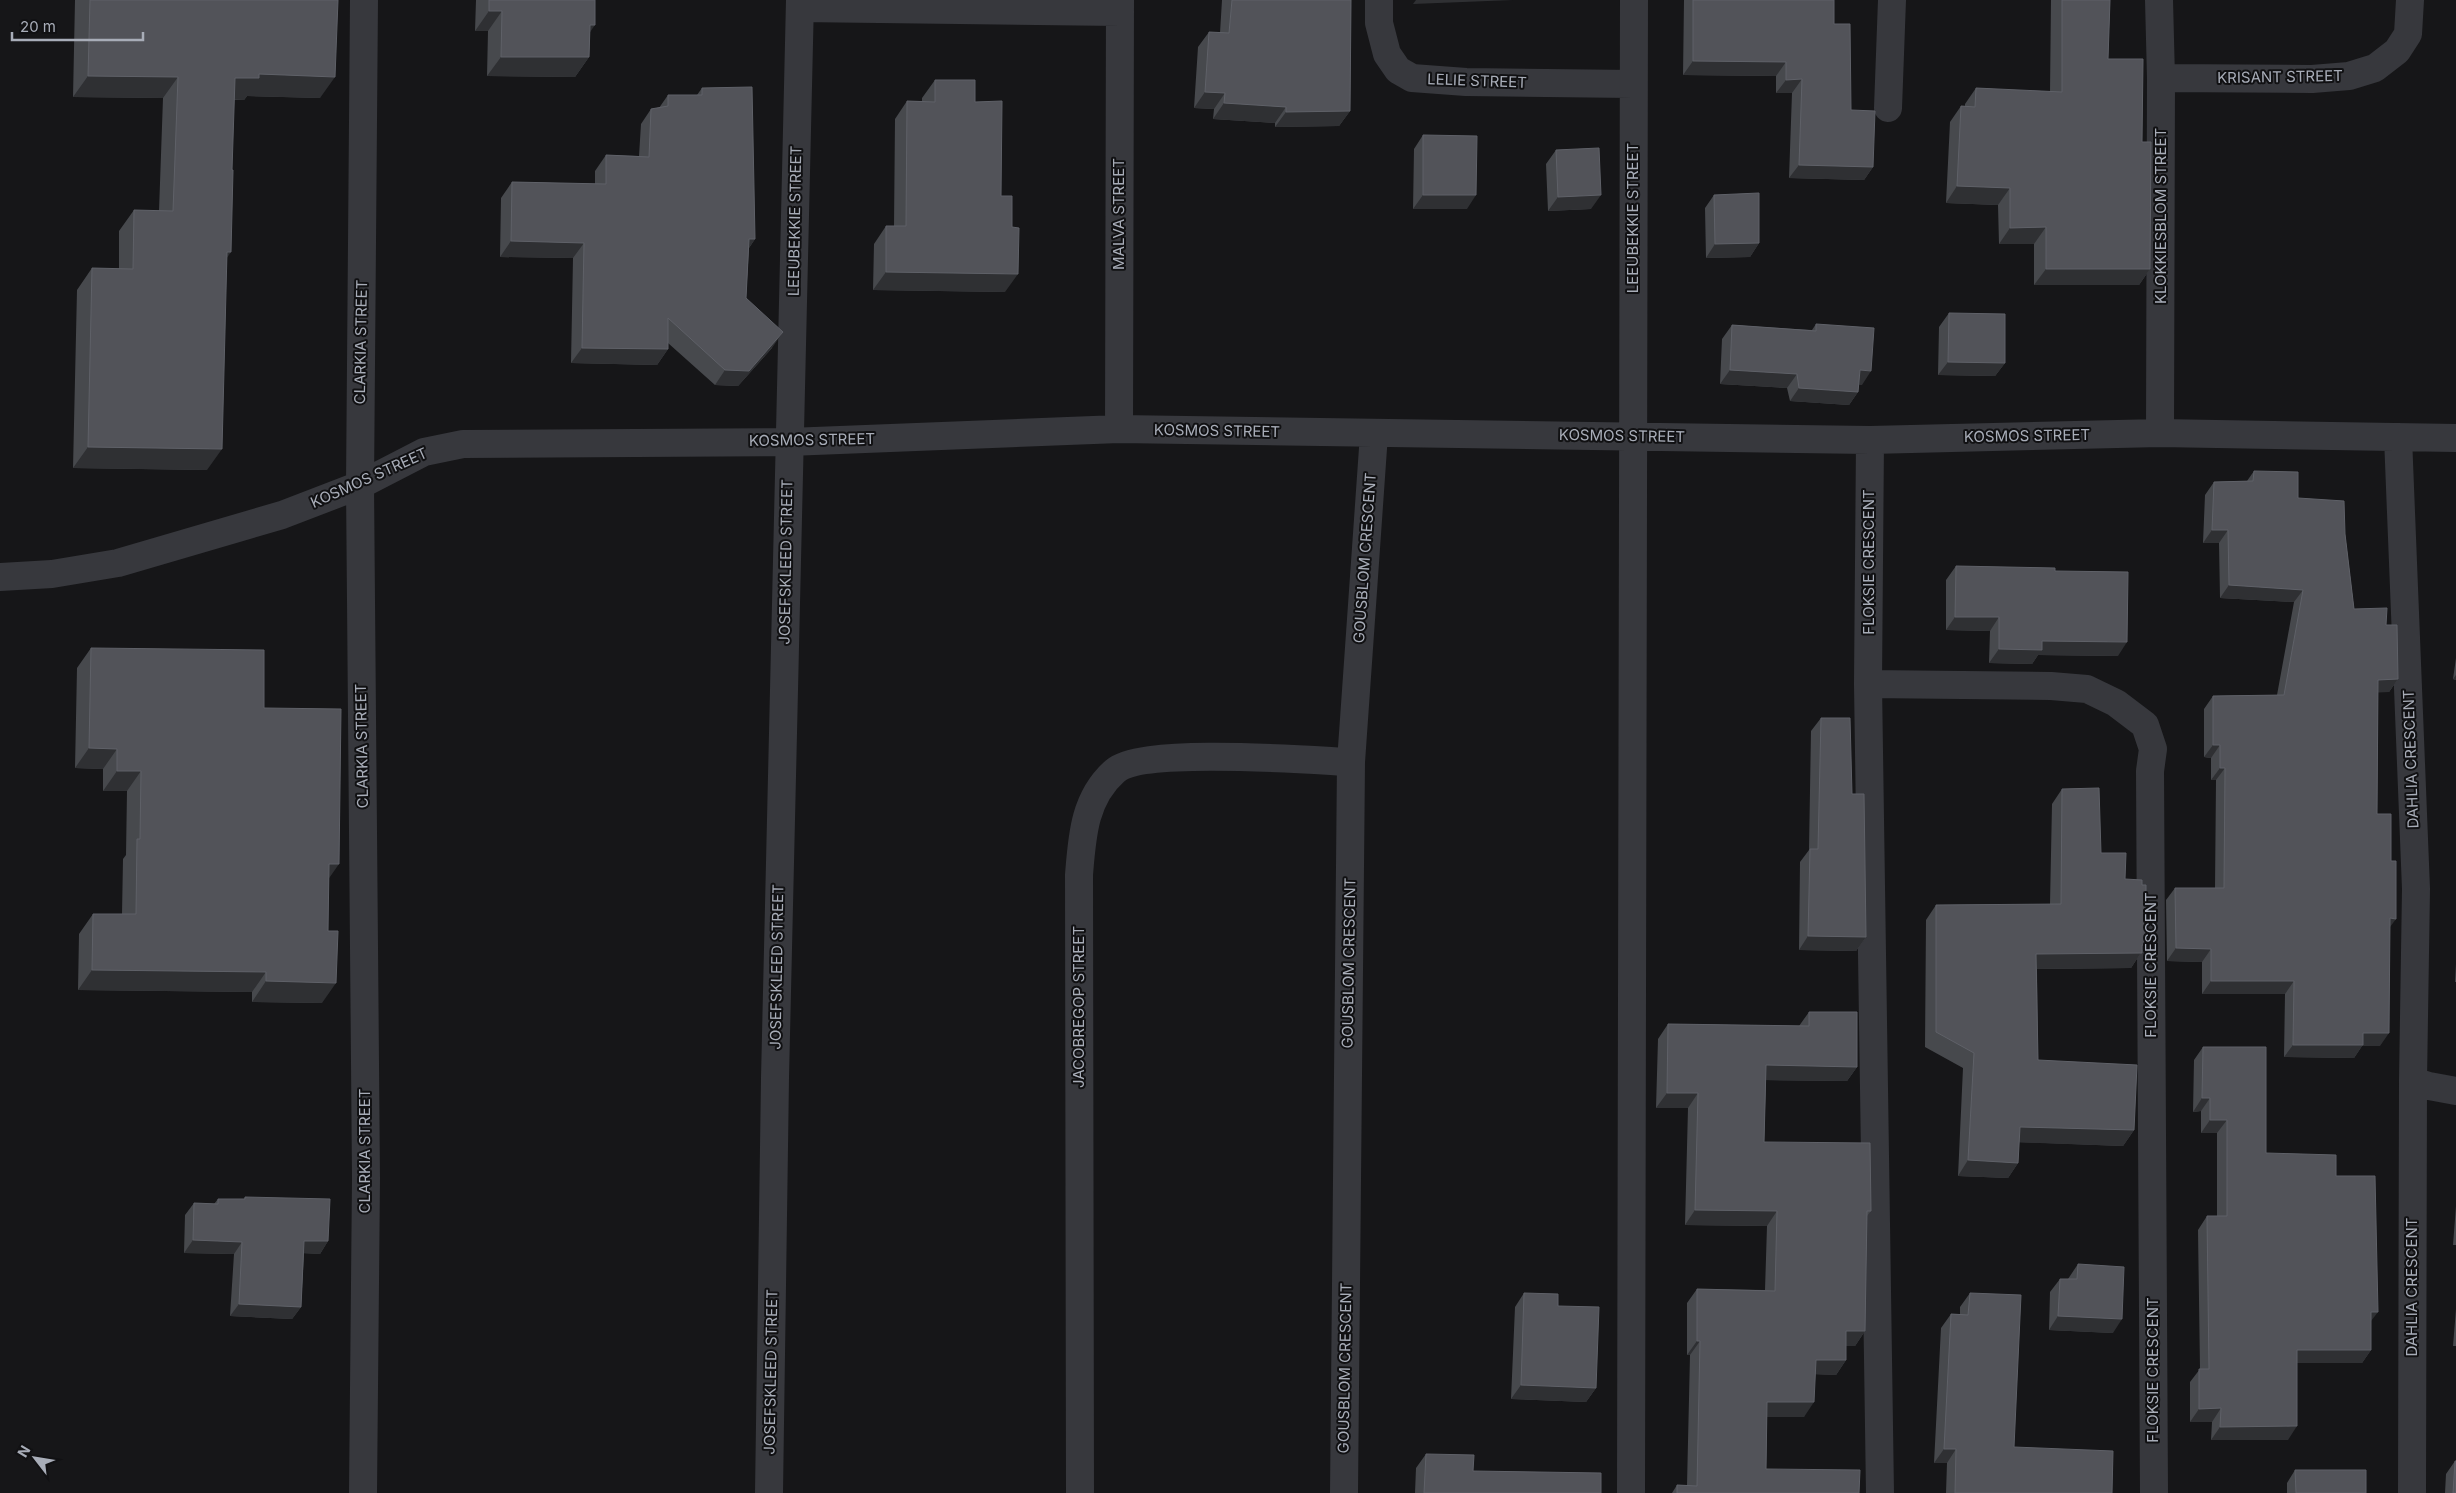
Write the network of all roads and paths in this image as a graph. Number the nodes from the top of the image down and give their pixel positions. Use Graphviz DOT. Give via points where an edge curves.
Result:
graph roads {
  1 [pos="364,0"];
  2 [pos="1379,0"];
  3 [pos="1634,0"];
  4 [pos="1892,0"];
  5 [pos="2159,0"];
  6 [pos="2410,0"];
  7 [pos="800,4"];
  8 [pos="1120,6"];
  9 [pos="2161,78"];
  10 [pos="1633,84"];
  11 [pos="1888,108"];
  12 [pos="1119,429"];
  13 [pos="2160,433"];
  14 [pos="1374,434"];
  15 [pos="1633,436"];
  16 [pos="2398,437"];
  17 [pos="2456,438"];
  18 [pos="1870,440"];
  19 [pos="789,442"];
  20 [pos="360,485"];
  21 [pos="0,577"];
  22 [pos="1868,684"];
  23 [pos="1351,762"];
  24 [pos="2413,1081"];
  25 [pos="2456,1091"];
  26 [pos="363,1493"];
  27 [pos="769,1493"];
  28 [pos="1080,1493"];
  29 [pos="1344,1493"];
  30 [pos="1631,1493"];
  31 [pos="1880,1493"];
  32 [pos="2154,1493"];
  33 [pos="2412,1493"];
  1 -- 20 [label="street, CLARKIA STREET"];
  2 -- 10 [label="street, LELIE STREET" via="1379,23 1387,54 1398,70 1412,78 1466,82"];
  3 -- 10 [label="street, LEEUBEKKIE STREET"];
  4 -- 11 [label="street"];
  5 -- 9 [label="street, KLOKKIESBLOM STREET"];
  6 -- 9 [label="street, KRISANT STREET" via="2408,34 2397,51 2375,68 2349,76 2312,79"];
  7 -- 8 [label="street"];
  7 -- 19 [label="street, LEEUBEKKIE STREET"];
  8 -- 12 [label="street, MALVA STREET"];
  9 -- 13 [label="street, KLOKKIESBLOM STREET"];
  10 -- 15 [label="street, LEEUBEKKIE STREET"];
  12 -- 14 [label="street, KOSMOS STREET"];
  12 -- 19 [label="street, KOSMOS STREET"];
  13 -- 16 [label="street, KOSMOS STREET"];
  13 -- 18 [label="street, KOSMOS STREET"];
  14 -- 15 [label="street, KOSMOS STREET"];
  14 -- 23 [label="street, GOUSBLOM CRESCENT"];
  15 -- 18 [label="street, KOSMOS STREET"];
  15 -- 30 [label="street"];
  16 -- 17 [label="street, KOSMOS STREET"];
  16 -- 24 [label="street, DAHLIA CRESCENT" via="2416,889"];
  18 -- 22 [label="street, FLOKSIE CRESCENT"];
  19 -- 20 [label="street, KOSMOS STREET" via="463,444 424,452"];
  19 -- 27 [label="street, JOSEFSKLEED STREET"];
  20 -- 21 [label="street, KOSMOS STREET" via="282,515 118,563 52,574"];
  20 -- 26 [label="street, CLARKIA STREET" via="366,1168"];
  22 -- 31 [label="street, FLOKSIE CRESCENT"];
  22 -- 32 [label="street, FLOKSIE CRESCENT" via="2087,689 2116,703 2145,726 2153,749 2150,771"];
  23 -- 28 [label="street, JACOBREGOP STREET" via="1205,757 1145,759 1126,763 1115,770 1090,804 1079,875"];
  23 -- 29 [label="street, GOUSBLOM CRESCENT"];
  24 -- 25 [label="street"];
  24 -- 33 [label="street, DAHLIA CRESCENT"];
}
